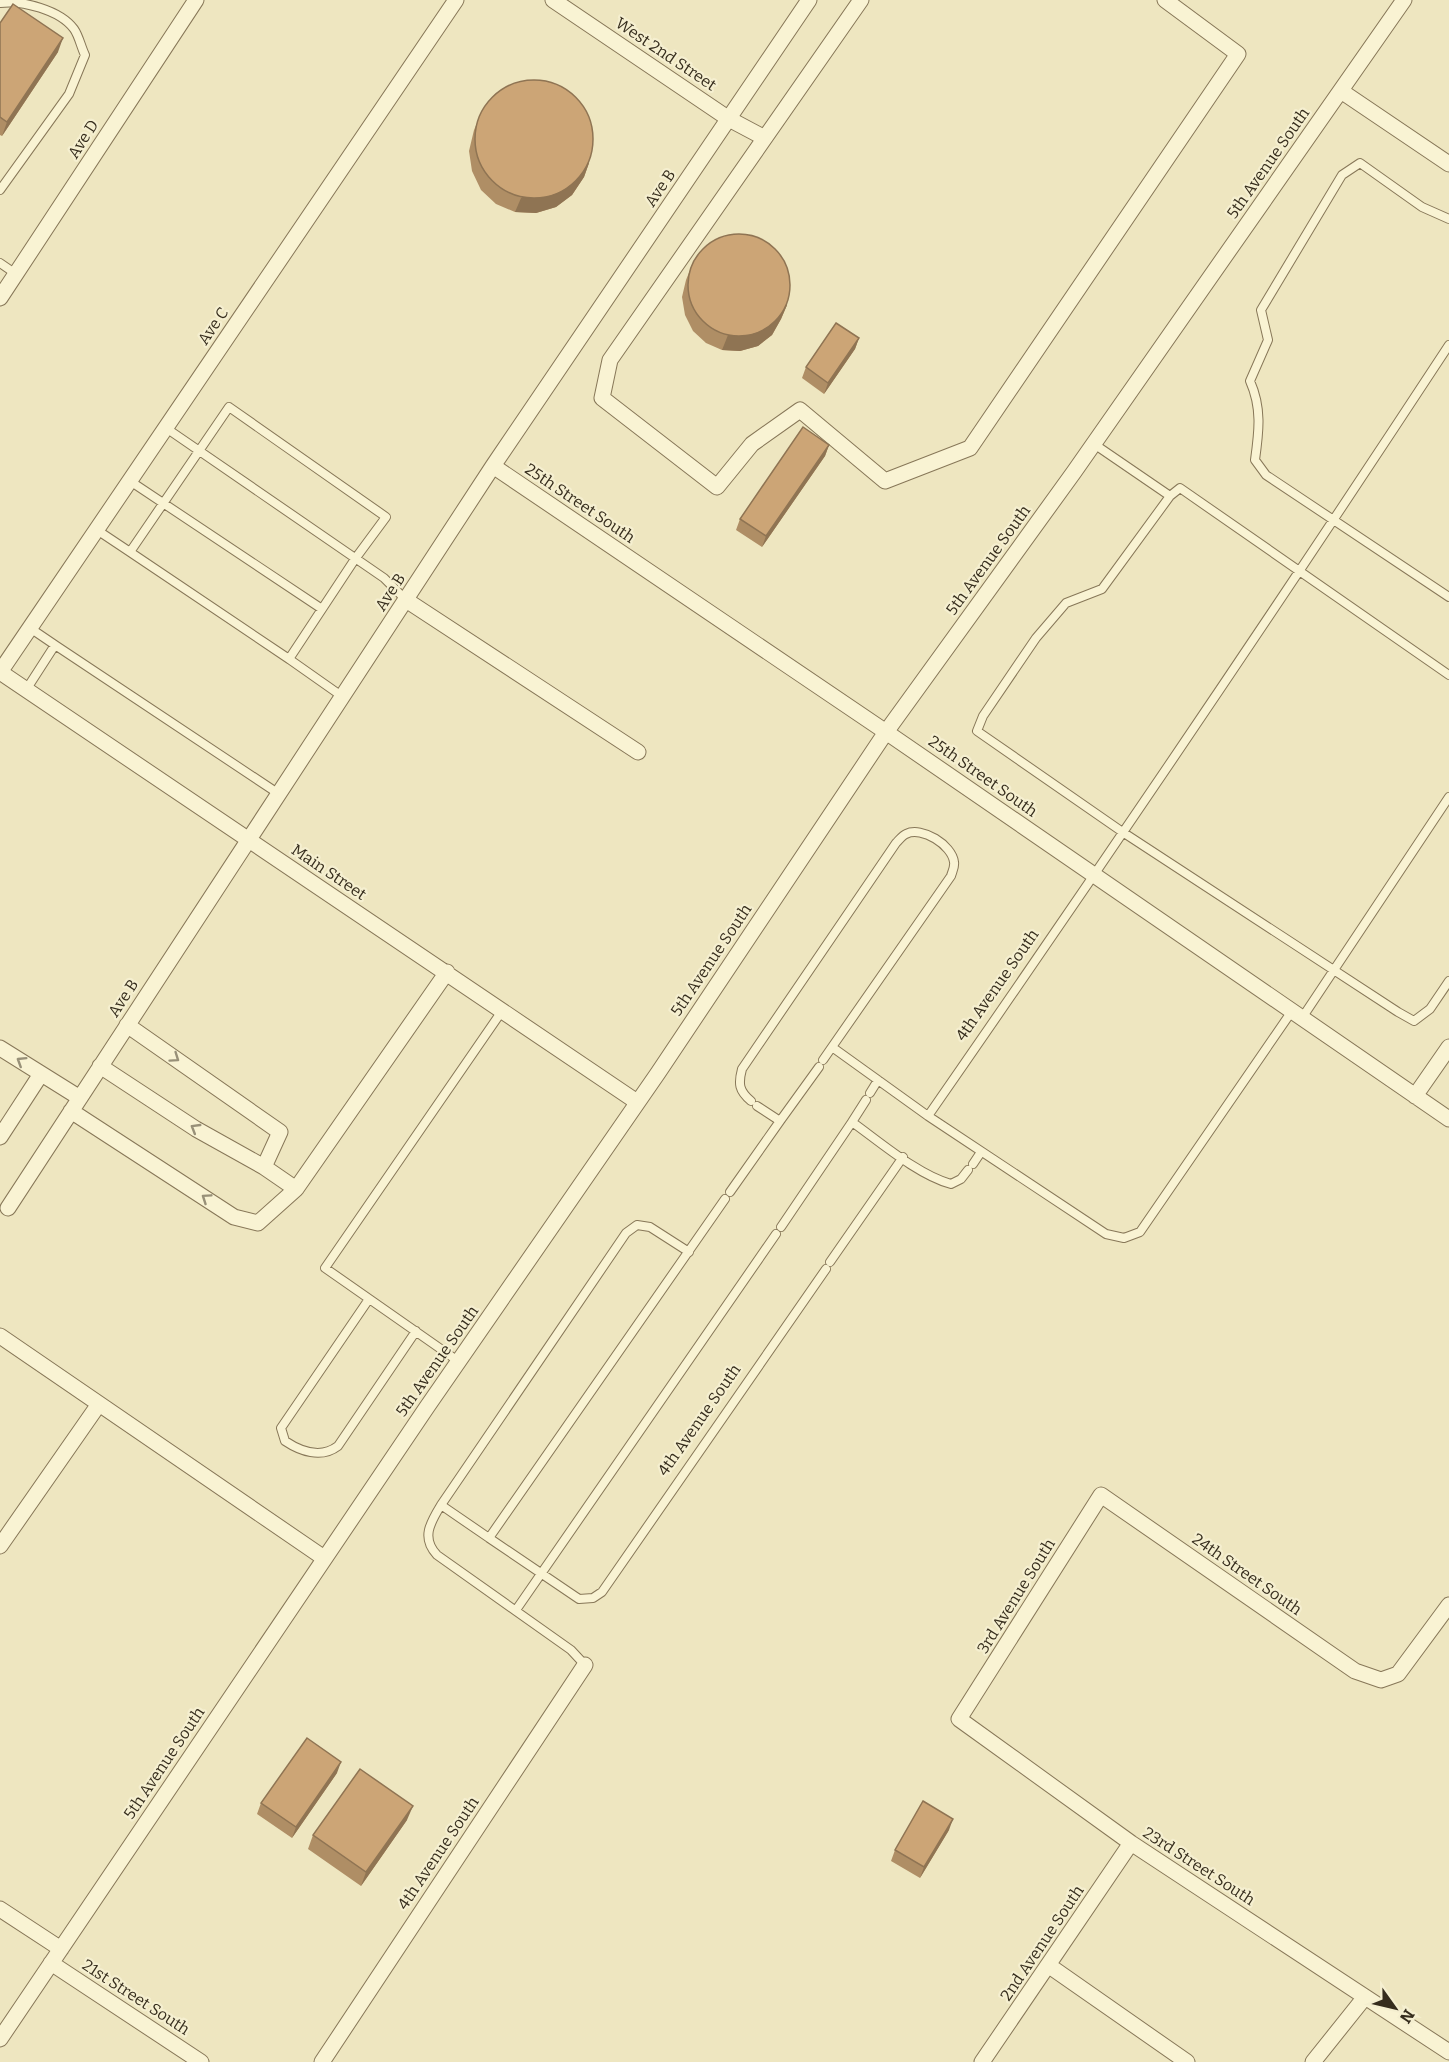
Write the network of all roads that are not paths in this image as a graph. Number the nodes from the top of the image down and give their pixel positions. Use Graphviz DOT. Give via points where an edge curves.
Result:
graph roads {
  1 [pos="196,0"];
  2 [pos="456,0"];
  3 [pos="553,0"];
  4 [pos="809,0"];
  5 [pos="861,0"];
  6 [pos="1165,0"];
  7 [pos="1404,0"];
  8 [pos="0,3"];
  9 [pos="1341,91"];
  10 [pos="729,118"];
  11 [pos="763,138"];
  12 [pos="1449,164"];
  13 [pos="0,190"];
  14 [pos="1449,219"];
  15 [pos="0,263"];
  16 [pos="16,274"];
  17 [pos="0,297"];
  18 [pos="1449,345"];
  19 [pos="165,428"];
  20 [pos="1094,444"];
  21 [pos="199,451"];
  22 [pos="493,466"];
  23 [pos="130,481"];
  24 [pos="1170,496"];
  25 [pos="163,503"];
  26 [pos="1334,521"];
  27 [pos="97,530"];
  28 [pos="130,552"];
  29 [pos="355,559"];
  30 [pos="1299,573"];
  31 [pos="1449,597"];
  32 [pos="406,600"];
  33 [pos="322,609"];
  34 [pos="30,628"];
  35 [pos="55,645"];
  36 [pos="289,660"];
  37 [pos="0,672"];
  38 [pos="1449,675"];
  39 [pos="26,690"];
  40 [pos="342,697"];
  41 [pos="886,732"];
  42 [pos="638,752"];
  43 [pos="279,794"];
  44 [pos="1449,797"];
  45 [pos="1124,833"];
  46 [pos="249,840"];
  47 [pos="1095,876"];
  48 [pos="1335,968"];
  49 [pos="447,972"];
  50 [pos="1449,981"];
  51 [pos="502,1011"];
  52 [pos="1297,1015"];
  53 [pos="127,1025"];
  54 [pos="832,1047"];
  55 [pos="1449,1047"];
  56 [pos="0,1048"];
  57 [pos="100,1066"];
  58 [pos="41,1074"];
  59 [pos="878,1080"];
  60 [pos="1415,1096"];
  61 [pos="80,1098"];
  62 [pos="637,1102"];
  63 [pos="71,1111"];
  64 [pos="928,1116"];
  65 [pos="1449,1119"];
  66 [pos="780,1121"];
  67 [pos="852,1122"];
  68 [pos="0,1137"];
  69 [pos="981,1152"];
  70 [pos="903,1157"];
  71 [pos="264,1167"];
  72 [pos="296,1189"];
  73 [pos="8,1208"];
  74 [pos="689,1252"];
  75 [pos="369,1299"];
  76 [pos="416,1332"];
  77 [pos="0,1336"];
  78 [pos="458,1361"];
  79 [pos="99,1404"];
  80 [pos="441,1505"];
  81 [pos="1088,1516"];
  82 [pos="489,1538"];
  83 [pos="0,1546"];
  84 [pos="324,1558"];
  85 [pos="540,1574"];
  86 [pos="1449,1605"];
  87 [pos="516,1610"];
  88 [pos="585,1665"];
  89 [pos="974,1695"];
  90 [pos="1131,1843"];
  91 [pos="0,1909"];
  92 [pos="61,1949"];
  93 [pos="51,1963"];
  94 [pos="1048,1965"];
  95 [pos="1365,1997"];
  96 [pos="0,2039"];
  97 [pos="1449,2052"];
  98 [pos="201,2062"];
  99 [pos="322,2062"];
  100 [pos="982,2062"];
  101 [pos="1187,2062"];
  102 [pos="1313,2062"];
  1 -- 16 [label="street, Ave D"];
  2 -- 19 [label="street, Ave C"];
  3 -- 10 [label="street, West 2nd Street"];
  4 -- 10 [label="street, Ave B"];
  5 -- 11 [label="street"];
  6 -- 11 [label="street" via="1238,54 970,448 885,481 800,410 752,444 717,487 602,398 610,360"];
  7 -- 9 [label="street, 5th Avenue South"];
  8 -- 13 [label="lane" via="14,0 42,7 73,28 85,55 69,94"];
  9 -- 12 [label="street"];
  9 -- 20 [label="street, 5th Avenue South"];
  10 -- 11 [label="street, West 2nd Street"];
  10 -- 22 [label="street, Ave B"];
  14 -- 26 [label="lane" via="1422,207 1360,162 1342,175 1262,310 1269,339 1250,381 1259,400 1256,460 1266,475"];
  15 -- 16 [label="lane"];
  16 -- 17 [label="street, Ave D"];
  18 -- 26 [label="lane, 4th Avenue South"];
  19 -- 21 [label="lane"];
  19 -- 23 [label="street, Ave C"];
  20 -- 24 [label="lane"];
  20 -- 41 [label="street, 5th Avenue South"];
  21 -- 25 [label="lane"];
  21 -- 29 [label="lane"];
  21 -- 29 [label="lane" via="229,407 258,426 386,517"];
  22 -- 32 [label="street, Ave B"];
  22 -- 41 [label="street, 25th Street South"];
  23 -- 25 [label="lane"];
  23 -- 27 [label="street, Ave C"];
  24 -- 30 [label="lane" via="1180,488"];
  24 -- 45 [label="lane" via="1102,590 1066,603 1036,638 977,731"];
  25 -- 28 [label="lane"];
  25 -- 33 [label="lane"];
  26 -- 30 [label="lane, 4th Avenue South"];
  26 -- 31 [label="lane"];
  27 -- 28 [label="lane"];
  27 -- 34 [label="street, Ave C"];
  28 -- 36 [label="lane"];
  29 -- 32 [label="lane" via="384,578"];
  29 -- 33 [label="lane"];
  30 -- 38 [label="lane"];
  30 -- 45 [label="lane, 4th Avenue South"];
  32 -- 40 [label="street, Ave B"];
  32 -- 42 [label="street"];
  33 -- 36 [label="lane"];
  34 -- 35 [label="lane"];
  34 -- 37 [label="street, Ave C"];
  35 -- 39 [label="lane"];
  35 -- 43 [label="lane"];
  36 -- 40 [label="lane"];
  37 -- 39 [label="street, Main Street"];
  39 -- 46 [label="street, Main Street"];
  40 -- 43 [label="street, Ave B"];
  41 -- 47 [label="street, 25th Street South"];
  41 -- 62 [label="street, 5th Avenue South"];
  43 -- 46 [label="street, Ave B"];
  44 -- 48 [label="lane"];
  45 -- 47 [label="lane, 4th Avenue South"];
  45 -- 48 [label="lane"];
  46 -- 49 [label="street, Main Street"];
  46 -- 53 [label="street, Ave B"];
  47 -- 52 [label="street, 25th Street South"];
  47 -- 64 [label="lane, 4th Avenue South"];
  48 -- 50 [label="lane" via="1414,1021 1430,1009"];
  48 -- 52 [label="lane"];
  49 -- 51 [label="street, Main Street"];
  49 -- 72 [label="street"];
  51 -- 62 [label="street, Main Street"];
  51 -- 75 [label="lane" via="325,1268"];
  52 -- 60 [label="street, 25th Street South"];
  52 -- 69 [label="lane" via="1140,1232 1124,1238 1106,1234"];
  53 -- 57 [label="street, Ave B"];
  53 -- 71 [label="street, one-way" via="280,1132"];
  54 -- 59 [label="lane"];
  54 -- 66 [label="lane"];
  54 -- 66 [label="lane" via="951,876 955,864 951,852 920,832 906,834 896,843 742,1069 738,1081 741,1093"];
  55 -- 60 [label="street"];
  58 -- 56 [label="street, one-way"];
  57 -- 61 [label="street, Ave B"];
  71 -- 57 [label="street, one-way" via="196,1129"];
  58 -- 61 [label="street"];
  58 -- 68 [label="street"];
  59 -- 64 [label="lane"];
  59 -- 67 [label="lane"];
  60 -- 65 [label="street, 25th Street South"];
  61 -- 63 [label="street, Ave B"];
  62 -- 78 [label="street, 5th Avenue South"];
  72 -- 63 [label="street, one-way" via="258,1223 234,1217"];
  63 -- 73 [label="street, Ave B"];
  64 -- 69 [label="lane"];
  66 -- 74 [label="lane"];
  67 -- 70 [label="lane"];
  67 -- 85 [label="lane"];
  69 -- 70 [label="lane" via="961,1179 951,1184 939,1181"];
  70 -- 85 [label="lane, 4th Avenue South" via="602,1592 593,1598 579,1599"];
  71 -- 72 [label="street"];
  74 -- 80 [label="lane" via="650,1227 637,1225 626,1233"];
  74 -- 82 [label="lane"];
  75 -- 76 [label="lane"];
  75 -- 76 [label="lane" via="281,1428 285,1441 308,1452 338,1446"];
  76 -- 78 [label="lane"];
  77 -- 79 [label="street"];
  78 -- 84 [label="street, 5th Avenue South"];
  79 -- 83 [label="street"];
  79 -- 84 [label="street"];
  80 -- 82 [label="lane"];
  80 -- 87 [label="lane" via="428,1532 428,1545"];
  81 -- 86 [label="street, 24th Street South" via="1101,1495 1356,1671 1381,1680 1398,1674"];
  81 -- 89 [label="street, 3rd Avenue South"];
  82 -- 85 [label="lane"];
  84 -- 92 [label="street, 5th Avenue South"];
  85 -- 87 [label="lane"];
  87 -- 88 [label="lane" via="572,1650"];
  88 -- 99 [label="street, 4th Avenue South"];
  89 -- 90 [label="street, 23rd Street South" via="958,1719"];
  90 -- 94 [label="street, 2nd Avenue South"];
  90 -- 95 [label="street, 23rd Street South"];
  91 -- 92 [label="street"];
  92 -- 93 [label="street, 5th Avenue South"];
  93 -- 96 [label="street"];
  93 -- 98 [label="street, 21st Street South"];
  94 -- 100 [label="street, 2nd Avenue South"];
  94 -- 101 [label="street"];
  95 -- 97 [label="street, 23rd Street South"];
  95 -- 102 [label="street"];
}
